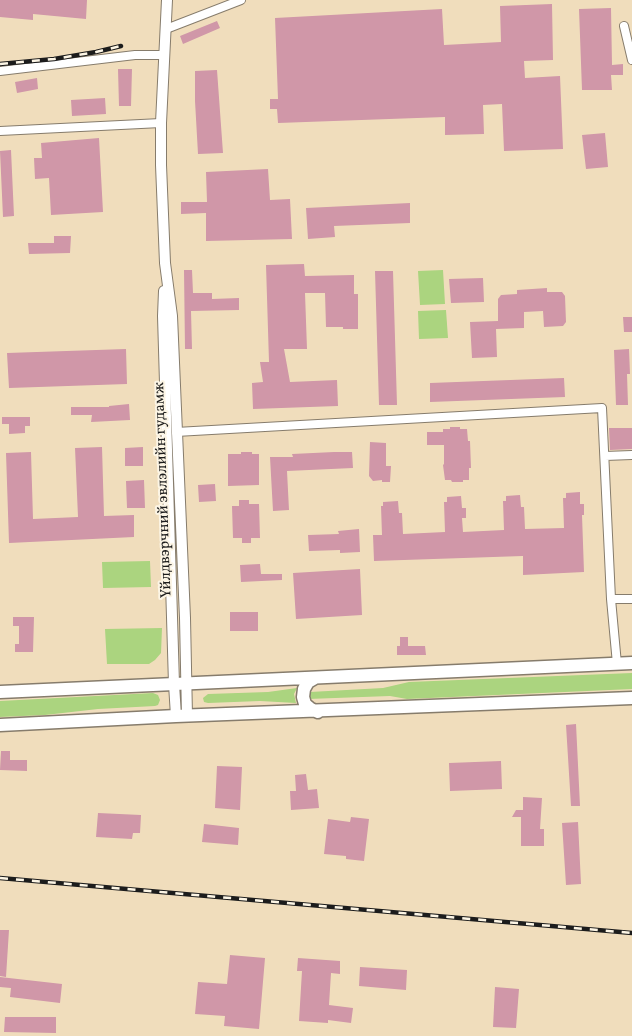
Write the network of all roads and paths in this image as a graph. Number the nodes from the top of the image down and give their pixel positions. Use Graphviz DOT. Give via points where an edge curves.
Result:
graph roads {
  1 [pos="167,0"];
  2 [pos="241,0"];
  3 [pos="624,26"];
  4 [pos="166,29"];
  5 [pos="164,55"];
  6 [pos="632,60"];
  7 [pos="0,71"];
  8 [pos="160,123"];
  9 [pos="0,131"];
  10 [pos="165,263"];
  11 [pos="176,432"];
  12 [pos="632,455"];
  13 [pos="604,456"];
  14 [pos="611,599"];
  15 [pos="632,599"];
  16 [pos="632,663"];
  17 [pos="617,664"];
  18 [pos="315,678"];
  19 [pos="179,684"];
  20 [pos="0,692"];
  21 [pos="632,698"];
  22 [pos="318,712"];
  23 [pos="182,716"];
  24 [pos="0,725"];
  1 -- 4 [label="main road, Үйлдвэрчний эвлэлийн гудамж"];
  2 -- 4 [label="street"];
  3 -- 6 [label="street"];
  4 -- 5 [label="main road, Үйлдвэрчний эвлэлийн гудамж"];
  5 -- 7 [label="street" via="135,55"];
  5 -- 8 [label="main road, Үйлдвэрчний эвлэлийн гудамж"];
  8 -- 9 [label="street"];
  8 -- 10 [label="main road, Үйлдвэрчний эвлэлийн гудамж"];
  10 -- 11 [label="main road, Үйлдвэрчний эвлэлийн гудамж" via="172,316"];
  10 -- 19 [label="main road, Үйлдвэрчний эвлэлийн гудамж" via="163,316"];
  11 -- 13 [label="street" via="602,408"];
  11 -- 19 [label="main road, Үйлдвэрчний эвлэлийн гудамж" via="185,618"];
  12 -- 13 [label="street"];
  13 -- 14 [label="street"];
  14 -- 15 [label="street"];
  14 -- 17 [label="street"];
  16 -- 17 [label="highway"];
  17 -- 18 [label="highway"];
  18 -- 19 [label="highway"];
  18 -- 22 [label="highway" via="308,682 303,697 305,704"];
  19 -- 20 [label="highway"];
  19 -- 23 [label="main road, Үйлдвэрчний эвлэлийн гудамж"];
  21 -- 22 [label="highway"];
  22 -- 23 [label="highway"];
  23 -- 24 [label="highway"];
}
